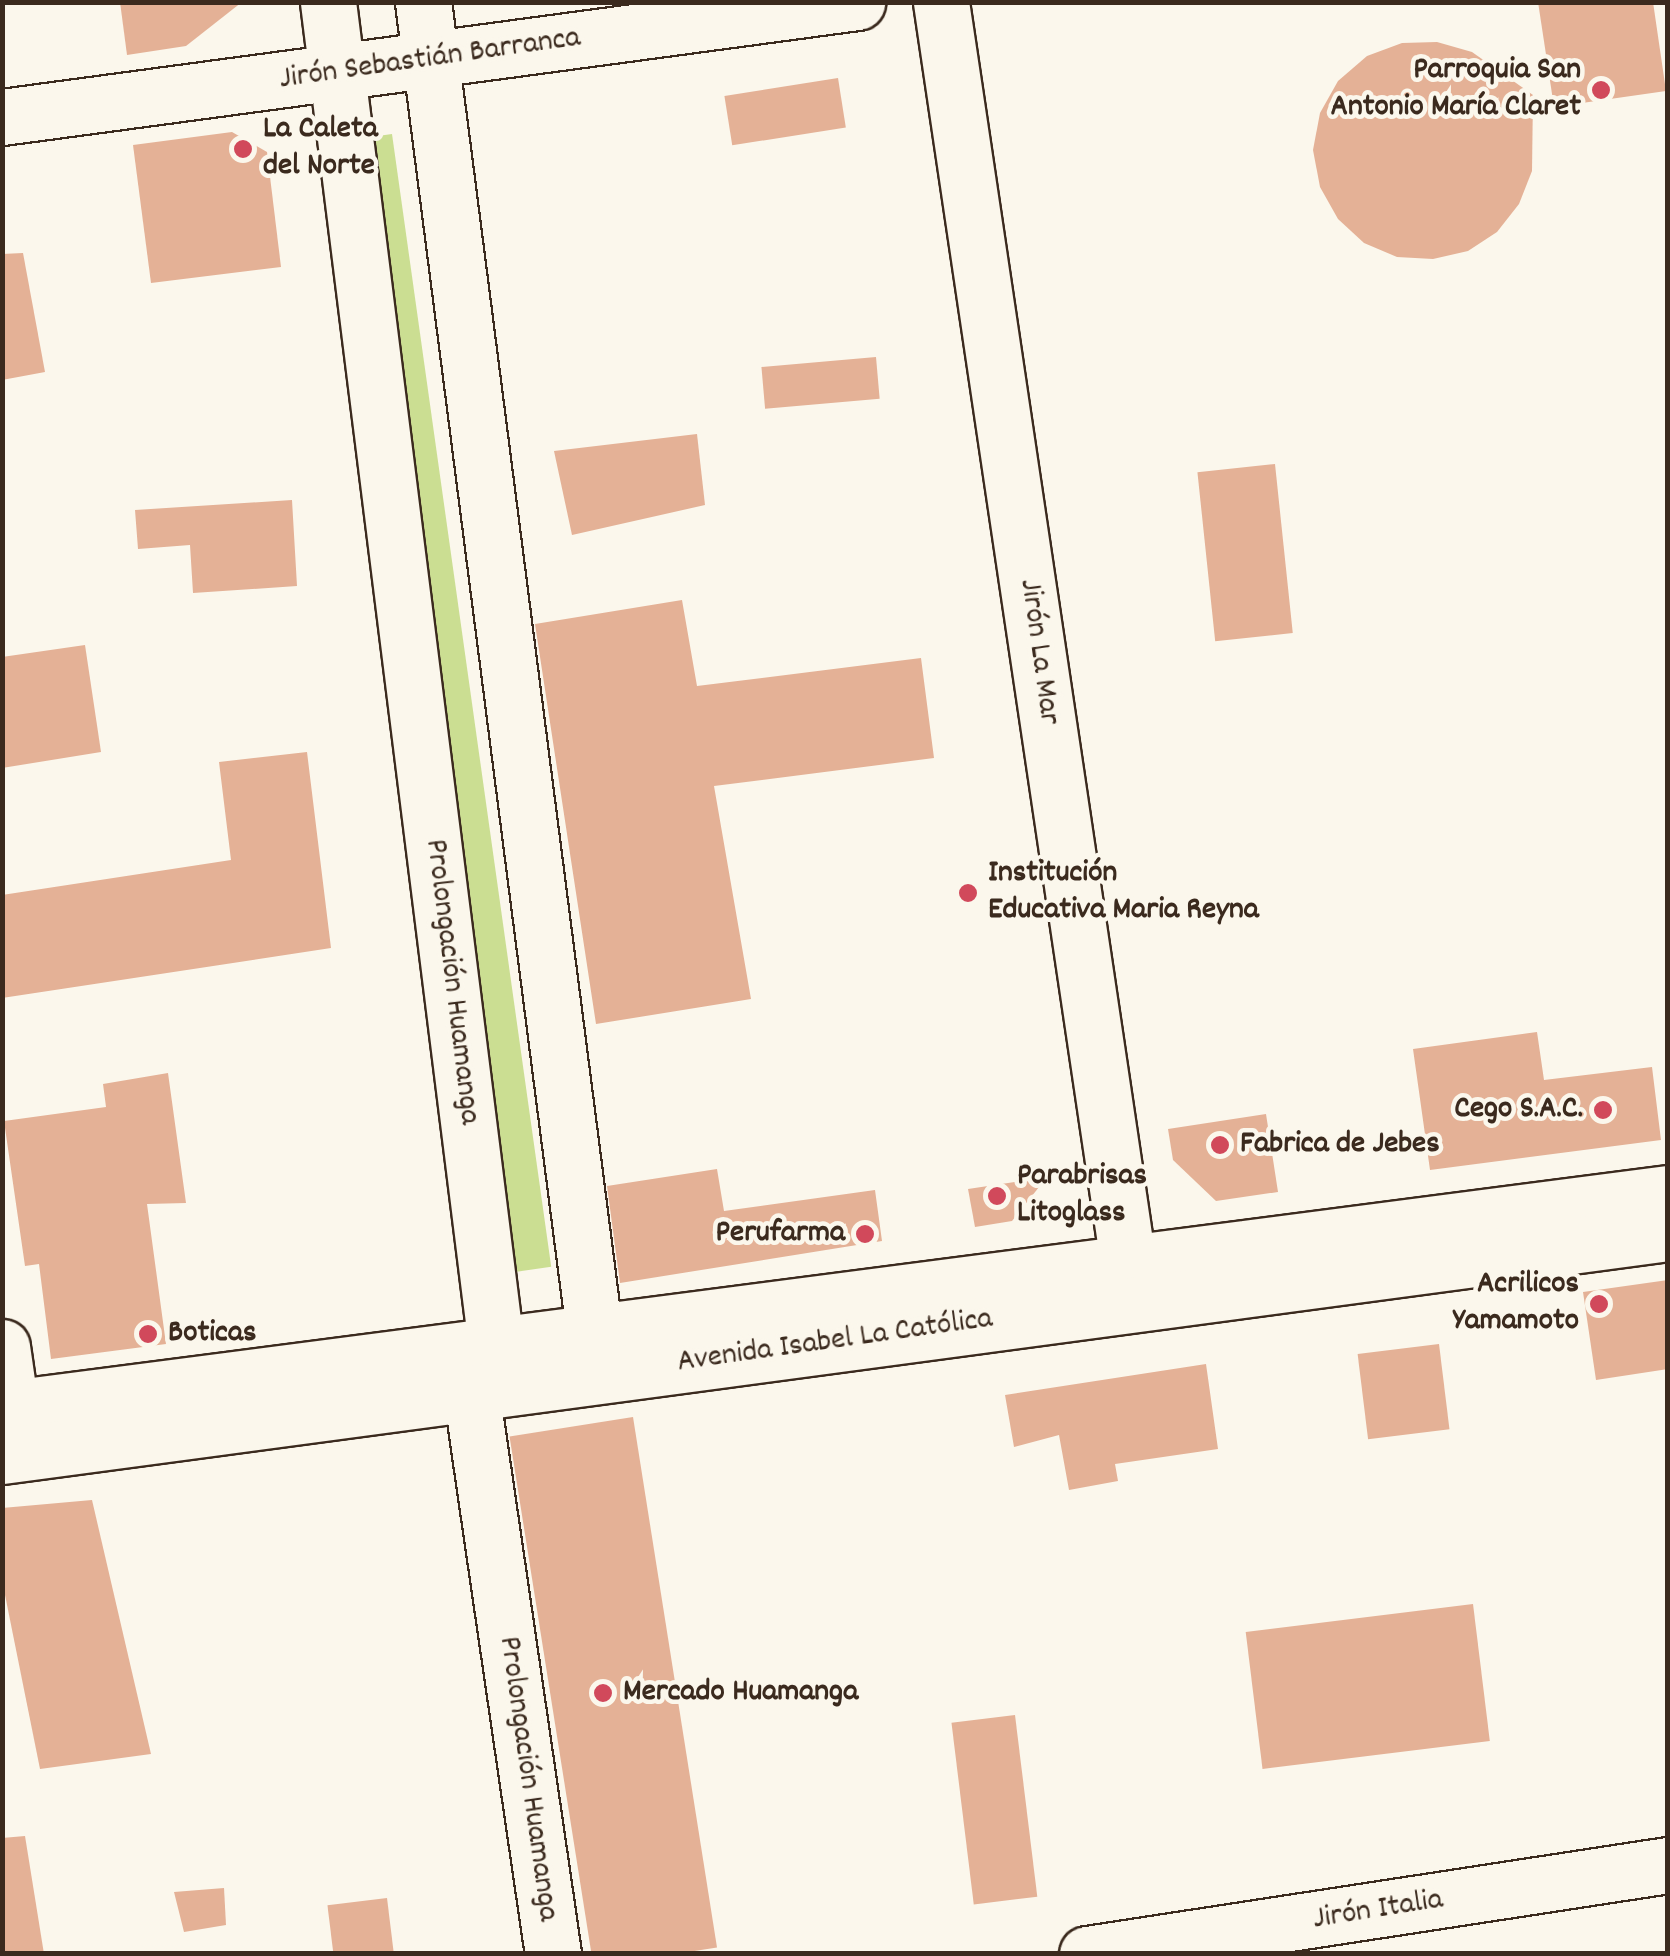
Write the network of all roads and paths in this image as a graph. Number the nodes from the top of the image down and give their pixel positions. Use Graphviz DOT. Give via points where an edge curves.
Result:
graph roads {
  1 [pos="328,2"];
  2 [pos="423,2"];
  3 [pos="856,2"];
  4 [pos="941,2"];
  5 [pos="430,60"];
  6 [pos="337,72"];
  7 [pos="2,117"];
  8 [pos="1668,1193"];
  9 [pos="1668,1233"];
  10 [pos="1127,1283"];
  11 [pos="2,1347"];
  12 [pos="597,1353"];
  13 [pos="484,1368"];
  14 [pos="8,1432"];
  15 [pos="1668,1866"];
  16 [pos="553,1954"];
  17 [pos="1087,1954"];
  1 -- 6 [label="street, Prolongación Huamanga"];
  2 -- 5 [label="street"];
  3 -- 5 [label="street, Jirón Sebastián Barranca"];
  4 -- 10 [label="street, Jirón La Mar"];
  5 -- 6 [label="street, Jirón Sebastián Barranca"];
  5 -- 12 [label="street"];
  6 -- 7 [label="street, Jirón Sebastián Barranca"];
  6 -- 13 [label="street, Prolongación Huamanga"];
  8 -- 10 [label="street, Avenida Isabel La Católica"];
  9 -- 10 [label="street, Avenida Isabel La Católica"];
  10 -- 12 [label="street, Avenida Isabel La Católica"];
  11 -- 14 [label="street"];
  12 -- 13 [label="street, Avenida Isabel La Católica"];
  13 -- 14 [label="street, Avenida Isabel La Católica"];
  13 -- 16 [label="street, Prolongación Huamanga"];
  15 -- 17 [label="street, Jirón Italia"];
}
